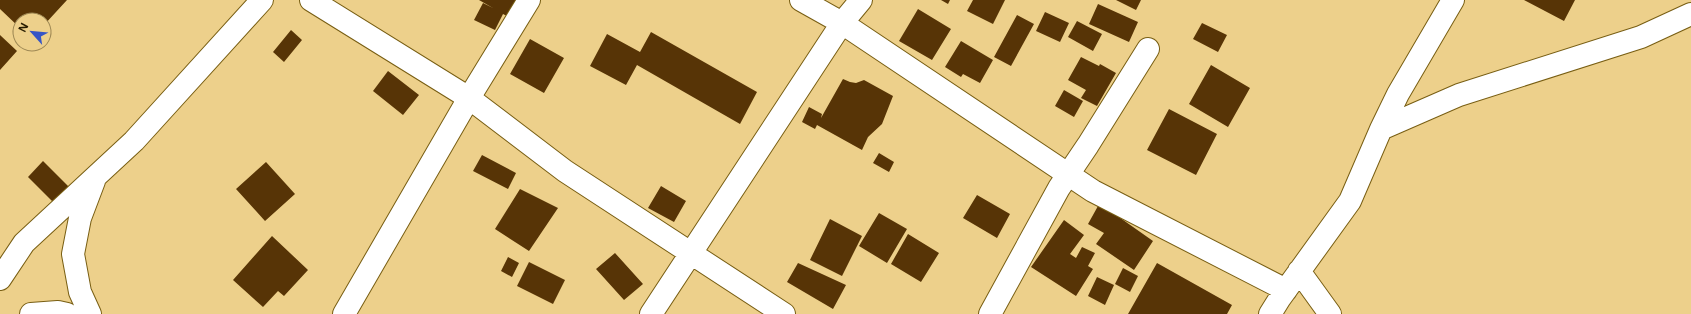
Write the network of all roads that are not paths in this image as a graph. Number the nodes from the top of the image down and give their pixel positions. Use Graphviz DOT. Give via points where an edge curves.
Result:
graph roads {
  1 [pos="262,0"];
  2 [pos="311,0"];
  3 [pos="529,0"];
  4 [pos="801,0"];
  5 [pos="861,0"];
  6 [pos="1453,0"];
  7 [pos="1691,14"];
  8 [pos="842,23"];
  9 [pos="1148,49"];
  10 [pos="469,98"];
  11 [pos="1381,129"];
  12 [pos="1069,174"];
  13 [pos="95,177"];
  14 [pos="690,253"];
  15 [pos="1299,271"];
  16 [pos="0,279"];
  17 [pos="1286,290"];
  18 [pos="31,314"];
  19 [pos="67,314"];
  20 [pos="90,314"];
  21 [pos="344,314"];
  22 [pos="651,314"];
  23 [pos="784,314"];
  24 [pos="990,314"];
  25 [pos="1270,314"];
  26 [pos="1330,314"];
  1 -- 13 [label="street" via="134,142"];
  2 -- 10 [label="street"];
  3 -- 10 [label="street"];
  4 -- 8 [label="street"];
  5 -- 8 [label="street"];
  6 -- 11 [label="street" via="1398,94"];
  7 -- 11 [label="street" via="1642,36 1459,95"];
  8 -- 12 [label="street"];
  8 -- 14 [label="street"];
  9 -- 12 [label="street"];
  10 -- 14 [label="street" via="565,171"];
  10 -- 21 [label="street"];
  11 -- 15 [label="street" via="1350,201"];
  12 -- 17 [label="street" via="1093,191"];
  12 -- 24 [label="street"];
  13 -- 16 [label="street" via="24,243"];
  13 -- 20 [label="street" via="80,218 73,254 80,292"];
  14 -- 22 [label="street"];
  14 -- 23 [label="street"];
  15 -- 17 [label="street"];
  15 -- 26 [label="street"];
  17 -- 25 [label="street"];
  18 -- 19 [label="street"];
}
